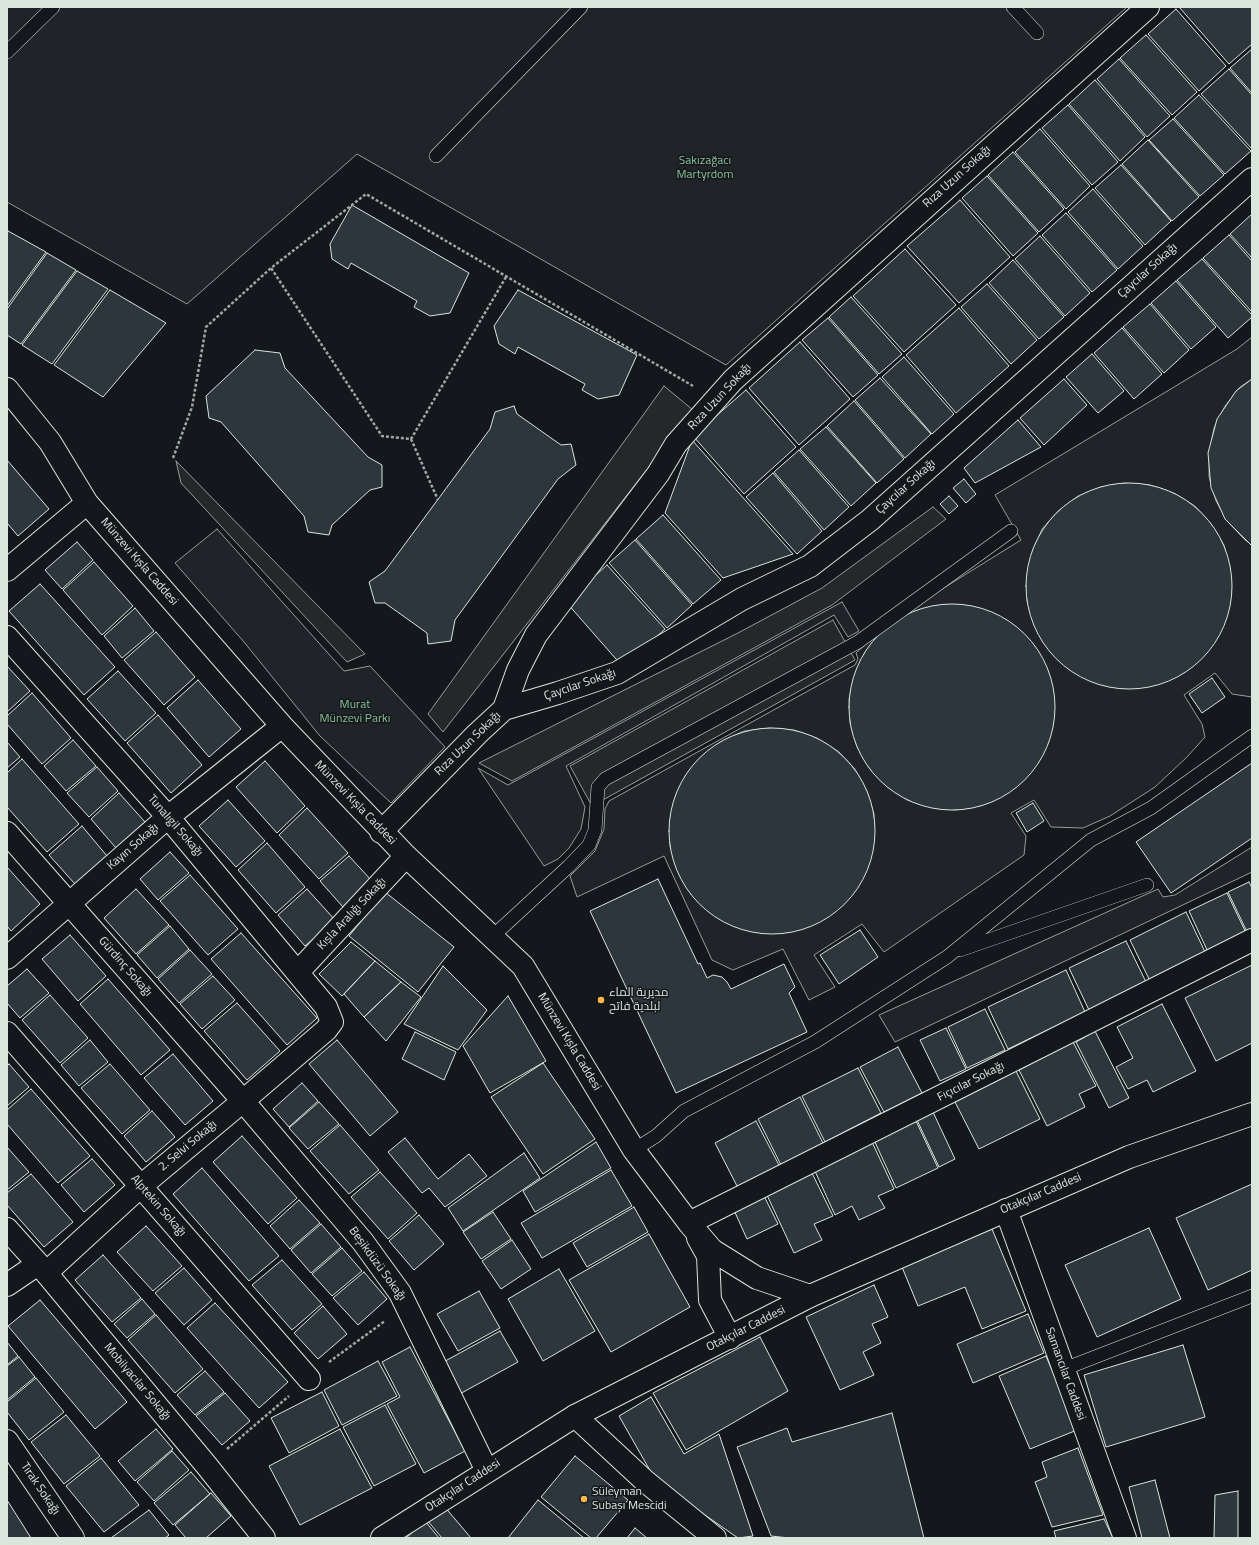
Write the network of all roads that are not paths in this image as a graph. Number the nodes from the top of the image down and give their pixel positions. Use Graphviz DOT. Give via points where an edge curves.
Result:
graph roads {
  1 [pos="53,7"];
  2 [pos="581,7"];
  3 [pos="1012,7"];
  4 [pos="1148,7"];
  5 [pos="1037,33"];
  6 [pos="7,52"];
  7 [pos="436,156"];
  8 [pos="1252,178"];
  9 [pos="7,390"];
  10 [pos="87,503"];
  11 [pos="1011,531"];
  12 [pos="7,570"];
  13 [pos="7,637"];
  14 [pos="504,709"];
  15 [pos="282,726"];
  16 [pos="1252,736"];
  17 [pos="168,817"];
  18 [pos="381,832"];
  19 [pos="7,833"];
  20 [pos="406,856"];
  21 [pos="1147,885"];
  22 [pos="68,904"];
  23 [pos="492,937"];
  24 [pos="1252,940"];
  25 [pos="951,954"];
  26 [pos="7,958"];
  27 [pos="298,972"];
  28 [pos="332,1022"];
  29 [pos="7,1033"];
  30 [pos="1252,1099"];
  31 [pos="243,1101"];
  32 [pos="1252,1114"];
  33 [pos="634,1150"];
  34 [pos="1129,1157"];
  35 [pos="141,1186"];
  36 [pos="1006,1210"];
  37 [pos="689,1223"];
  38 [pos="7,1229"];
  39 [pos="42,1268"];
  40 [pos="7,1285"];
  41 [pos="810,1296"];
  42 [pos="1252,1296"];
  43 [pos="730,1338"];
  44 [pos="1064,1369"];
  45 [pos="309,1379"];
  46 [pos="575,1416"];
  47 [pos="7,1441"];
  48 [pos="487,1471"];
  49 [pos="73,1538"];
  50 [pos="264,1538"];
  51 [pos="382,1538"];
  52 [pos="715,1538"];
  53 [pos="1125,1538"];
  1 -- 6 [label="lane"];
  2 -- 7 [label="lane"];
  3 -- 5 [label="lane"];
  4 -- 14 [label="street, Rıza Uzun Sokağı" via="733,380 676,444 658,474 536,635 518,670"];
  8 -- 14 [label="street, Çaycılar Sokağı" via="870,520 810,566 742,599 616,673"];
  9 -- 10 [label="street, Münzevi Kışla Caddesi" via="50,442"];
  10 -- 12 [label="street"];
  10 -- 15 [label="street, Münzevi Kışla Caddesi"];
  11 -- 23 [label="lane" via="858,642 604,779 598,787 595,830 589,845"];
  13 -- 17 [label="street, Tunalıgil Sokağı"];
  14 -- 18 [label="street, Rıza Uzun Sokağı" via="476,734"];
  15 -- 17 [label="street, Kayın Sokağı"];
  15 -- 18 [label="street, Münzevi Kışla Caddesi"];
  16 -- 25 [label="lane" via="1151,808 1091,840"];
  17 -- 22 [label="street, Kayın Sokağı"];
  17 -- 27 [label="street, Tunalıgil Sokağı"];
  18 -- 20 [label="street, Münzevi Kışla Caddesi"];
  19 -- 22 [label="street, Gürdinç Sokağı"];
  20 -- 23 [label="street, Münzevi Kışla Caddesi"];
  20 -- 27 [label="street, Kışla Aralığı Sokağı"];
  21 -- 25 [label="lane"];
  22 -- 26 [label="street, Kayın Sokağı"];
  22 -- 31 [label="street, Gürdinç Sokağı"];
  23 -- 33 [label="street, Münzevi Kışla Caddesi" via="523,966"];
  24 -- 37 [label="street, Fıçıcılar Sokağı"];
  25 -- 33 [label="lane" via="815,1042 684,1111 656,1136"];
  27 -- 28 [label="street, Tunalıgil Sokağı" via="326,1007"];
  28 -- 31 [label="street, 2. Selvi Sokağı"];
  29 -- 35 [label="street, Alptekin Sokağı"];
  30 -- 34 [label="street, Otakçılar Caddesi" via="1217,1111"];
  31 -- 35 [label="street, 2. Selvi Sokağı"];
  31 -- 48 [label="street, Beşikdüzü Sokağı" via="363,1242 400,1293"];
  32 -- 34 [label="street, Otakçılar Caddesi"];
  33 -- 37 [label="street, Münzevi Kışla Caddesi"];
  34 -- 36 [label="street, Otakçılar Caddesi"];
  35 -- 39 [label="street, 2. Selvi Sokağı"];
  35 -- 45 [label="street, Alptekin Sokağı"];
  36 -- 41 [label="street, Otakçılar Caddesi"];
  36 -- 44 [label="street, Samancılar Caddesi"];
  37 -- 41 [label="street" via="712,1250 757,1278"];
  37 -- 43 [label="street" via="708,1256 710,1300"];
  38 -- 39 [label="street, Mobilyacılar Sokağı"];
  39 -- 40 [label="street"];
  39 -- 50 [label="street, Mobilyacılar Sokağı"];
  41 -- 43 [label="street, Otakçılar Caddesi"];
  42 -- 44 [label="lane"];
  43 -- 46 [label="street, Otakçılar Caddesi"];
  44 -- 53 [label="street, Samancılar Caddesi"];
  46 -- 48 [label="street, Otakçılar Caddesi"];
  46 -- 52 [label="street" via="645,1481"];
  47 -- 49 [label="street, Tırak Sokağı"];
  48 -- 51 [label="street, Otakçılar Caddesi"];
}
